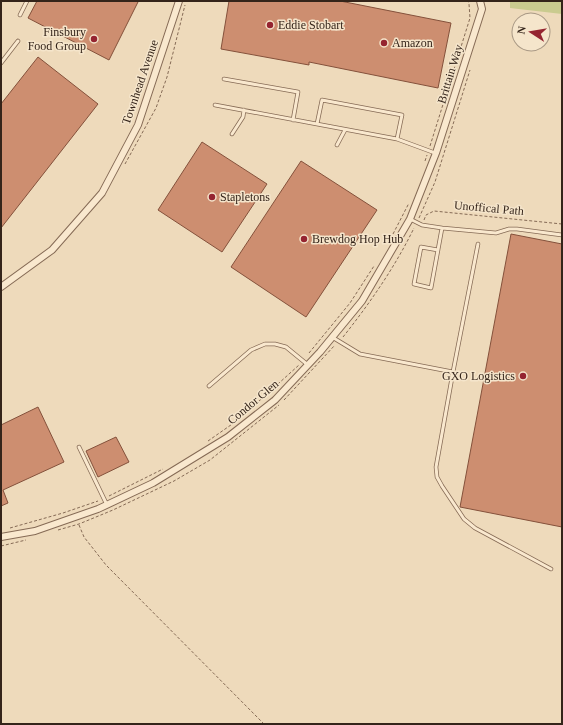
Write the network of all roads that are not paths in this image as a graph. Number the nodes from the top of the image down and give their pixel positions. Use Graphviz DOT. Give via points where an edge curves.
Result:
graph roads {
  1 [pos="27,1"];
  2 [pos="179,1"];
  3 [pos="480,1"];
  4 [pos="20,15"];
  5 [pos="18,41"];
  6 [pos="1,63"];
  7 [pos="224,79"];
  8 [pos="215,105"];
  9 [pos="244,110"];
  10 [pos="293,120"];
  11 [pos="317,124"];
  12 [pos="345,130"];
  13 [pos="232,134"];
  14 [pos="397,139"];
  15 [pos="337,145"];
  16 [pos="436,153"];
  17 [pos="410,219"];
  18 [pos="442,228"];
  19 [pos="562,236"];
  20 [pos="478,244"];
  21 [pos="438,250"];
  22 [pos="1,287"];
  23 [pos="332,338"];
  24 [pos="305,363"];
  25 [pos="453,372"];
  26 [pos="210,386"];
  27 [pos="79,448"];
  28 [pos="107,505"];
  29 [pos="1,537"];
  30 [pos="551,569"];
  1 -- 4 [label="lane"];
  2 -- 22 [label="street, Townhead Avenue" via="138,126 102,193 52,250"];
  3 -- 16 [label="street, Brittain Way" via="482,9"];
  5 -- 6 [label="lane"];
  7 -- 10 [label="lane" via="298,92"];
  8 -- 9 [label="lane"];
  9 -- 10 [label="lane"];
  9 -- 13 [label="lane" via="243,117"];
  10 -- 11 [label="lane"];
  11 -- 12 [label="lane"];
  11 -- 14 [label="lane" via="322,100 402,115"];
  12 -- 14 [label="lane"];
  12 -- 15 [label="lane"];
  14 -- 16 [label="lane"];
  16 -- 17 [label="street, Condor Glen"];
  17 -- 18 [label="lane" via="422,225"];
  17 -- 23 [label="street, Condor Glen" via="362,300"];
  18 -- 19 [label="lane" via="496,233 517,229"];
  18 -- 21 [label="lane"];
  20 -- 25 [label="lane"];
  21 -- 21 [label="lane" via="421,247 414,284 431,288"];
  23 -- 24 [label="street, Condor Glen"];
  23 -- 25 [label="lane" via="360,354"];
  24 -- 26 [label="lane" via="286,347 265,344 251,350"];
  24 -- 28 [label="street, Condor Glen" via="275,400 228,437 153,483"];
  25 -- 30 [label="lane" via="436,467 437,478 468,522"];
  27 -- 28 [label="lane"];
  28 -- 29 [label="street, Condor Glen" via="35,531"];
}
